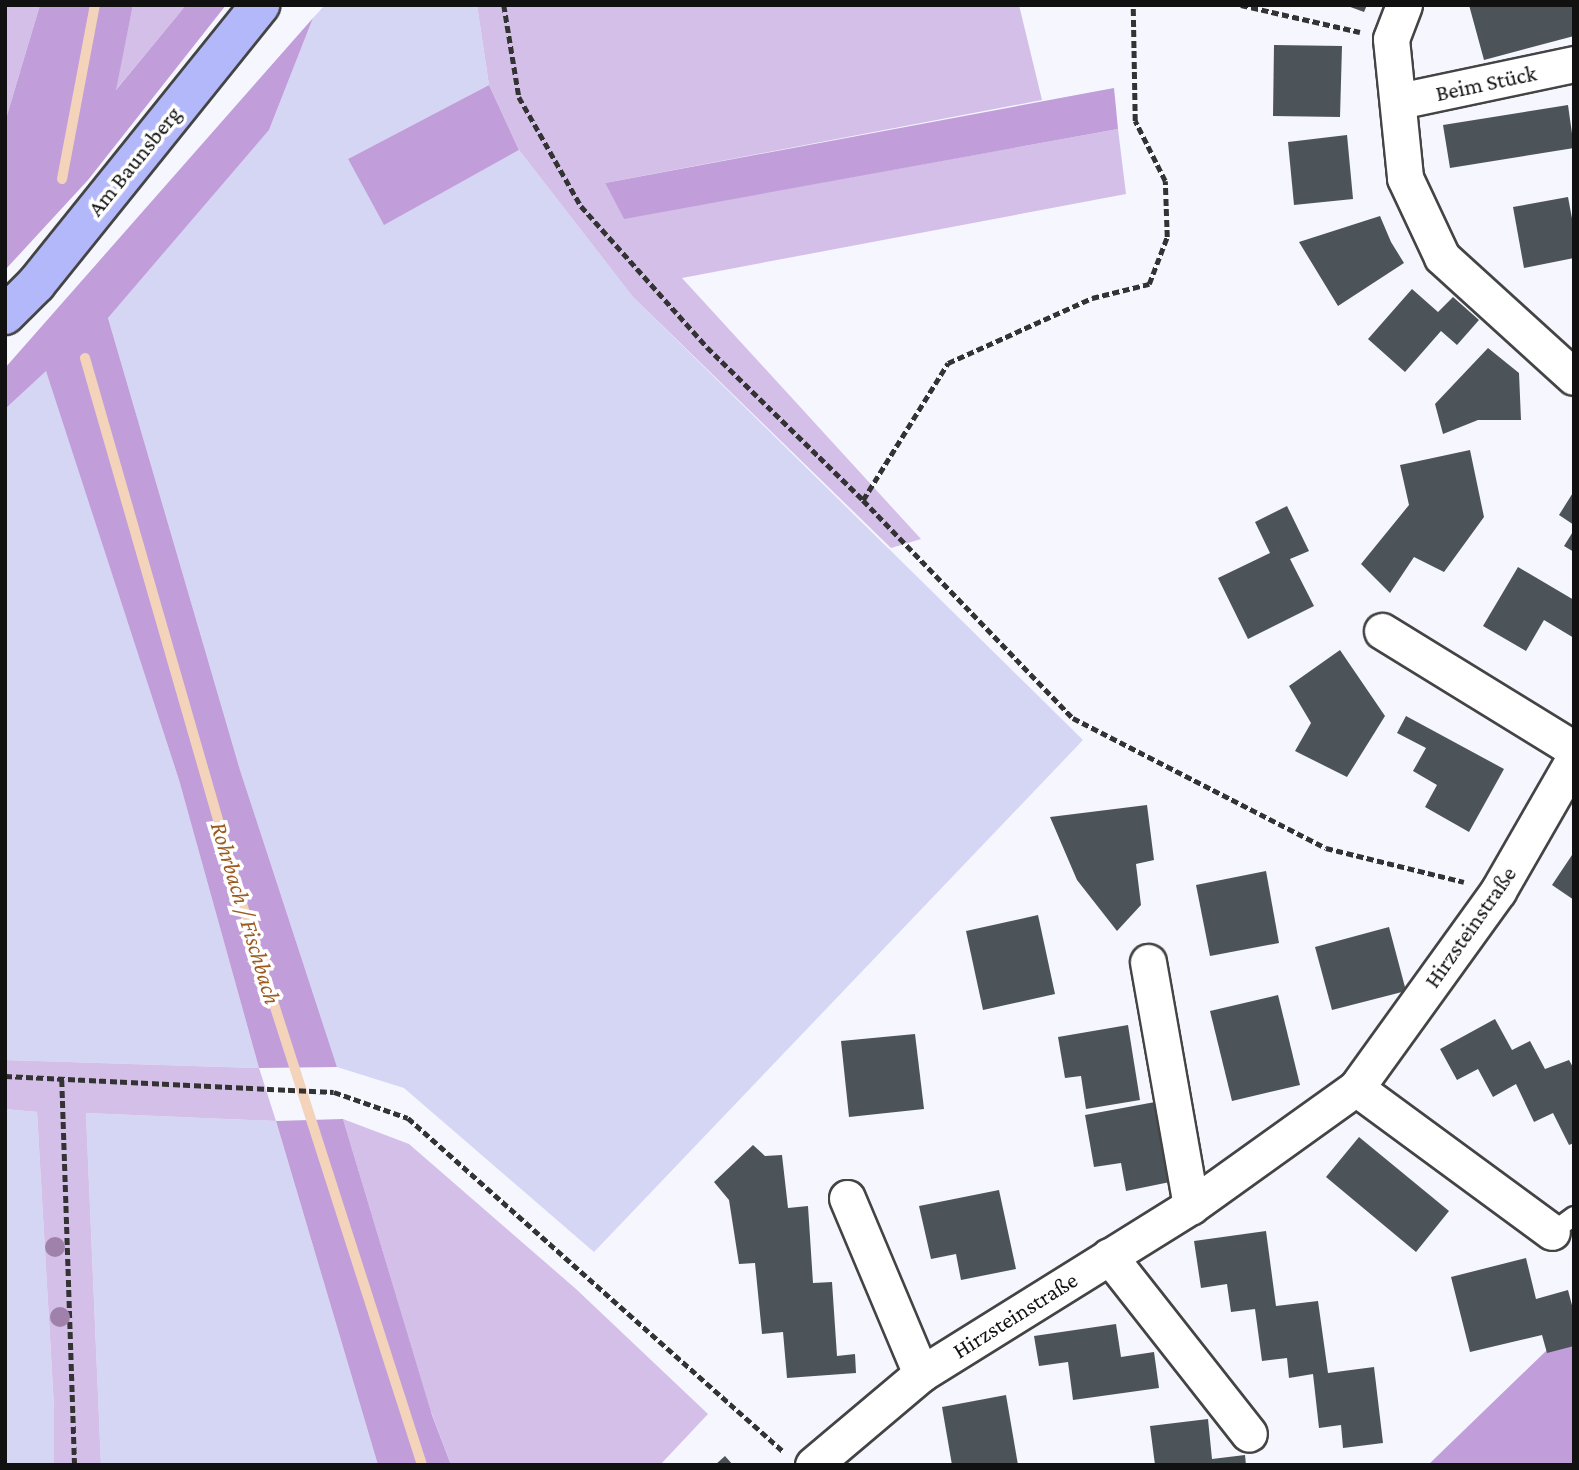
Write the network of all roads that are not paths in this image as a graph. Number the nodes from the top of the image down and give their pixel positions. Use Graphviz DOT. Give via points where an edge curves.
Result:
graph roads {
  1 [pos="260,5"];
  2 [pos="1404,5"];
  3 [pos="1574,64"];
  4 [pos="1399,101"];
  5 [pos="5,314"];
  6 [pos="1574,377"];
  7 [pos="1381,631"];
  8 [pos="1574,749"];
  9 [pos="1574,759"];
  10 [pos="1148,962"];
  11 [pos="1356,1088"];
  12 [pos="847,1198"];
  13 [pos="1191,1206"];
  14 [pos="1563,1224"];
  15 [pos="1109,1256"];
  16 [pos="920,1374"];
  17 [pos="1249,1434"];
  18 [pos="801,1460"];
  1 -- 5 [label="main road, Am Baunsberg" via="36,284"];
  2 -- 4 [label="street" via="1391,39"];
  3 -- 4 [label="street, Beim Stück"];
  4 -- 6 [label="street" via="1405,178 1442,257"];
  7 -- 8 [label="street"];
  9 -- 11 [label="street, Hirzsteinstraße" via="1499,891"];
  10 -- 13 [label="street"];
  11 -- 13 [label="street, Hirzsteinstraße"];
  11 -- 14 [label="street"];
  12 -- 16 [label="street"];
  13 -- 15 [label="street, Hirzsteinstraße"];
  15 -- 16 [label="street, Hirzsteinstraße"];
  15 -- 17 [label="street"];
  16 -- 18 [label="street, Hirzsteinstraße"];
}
